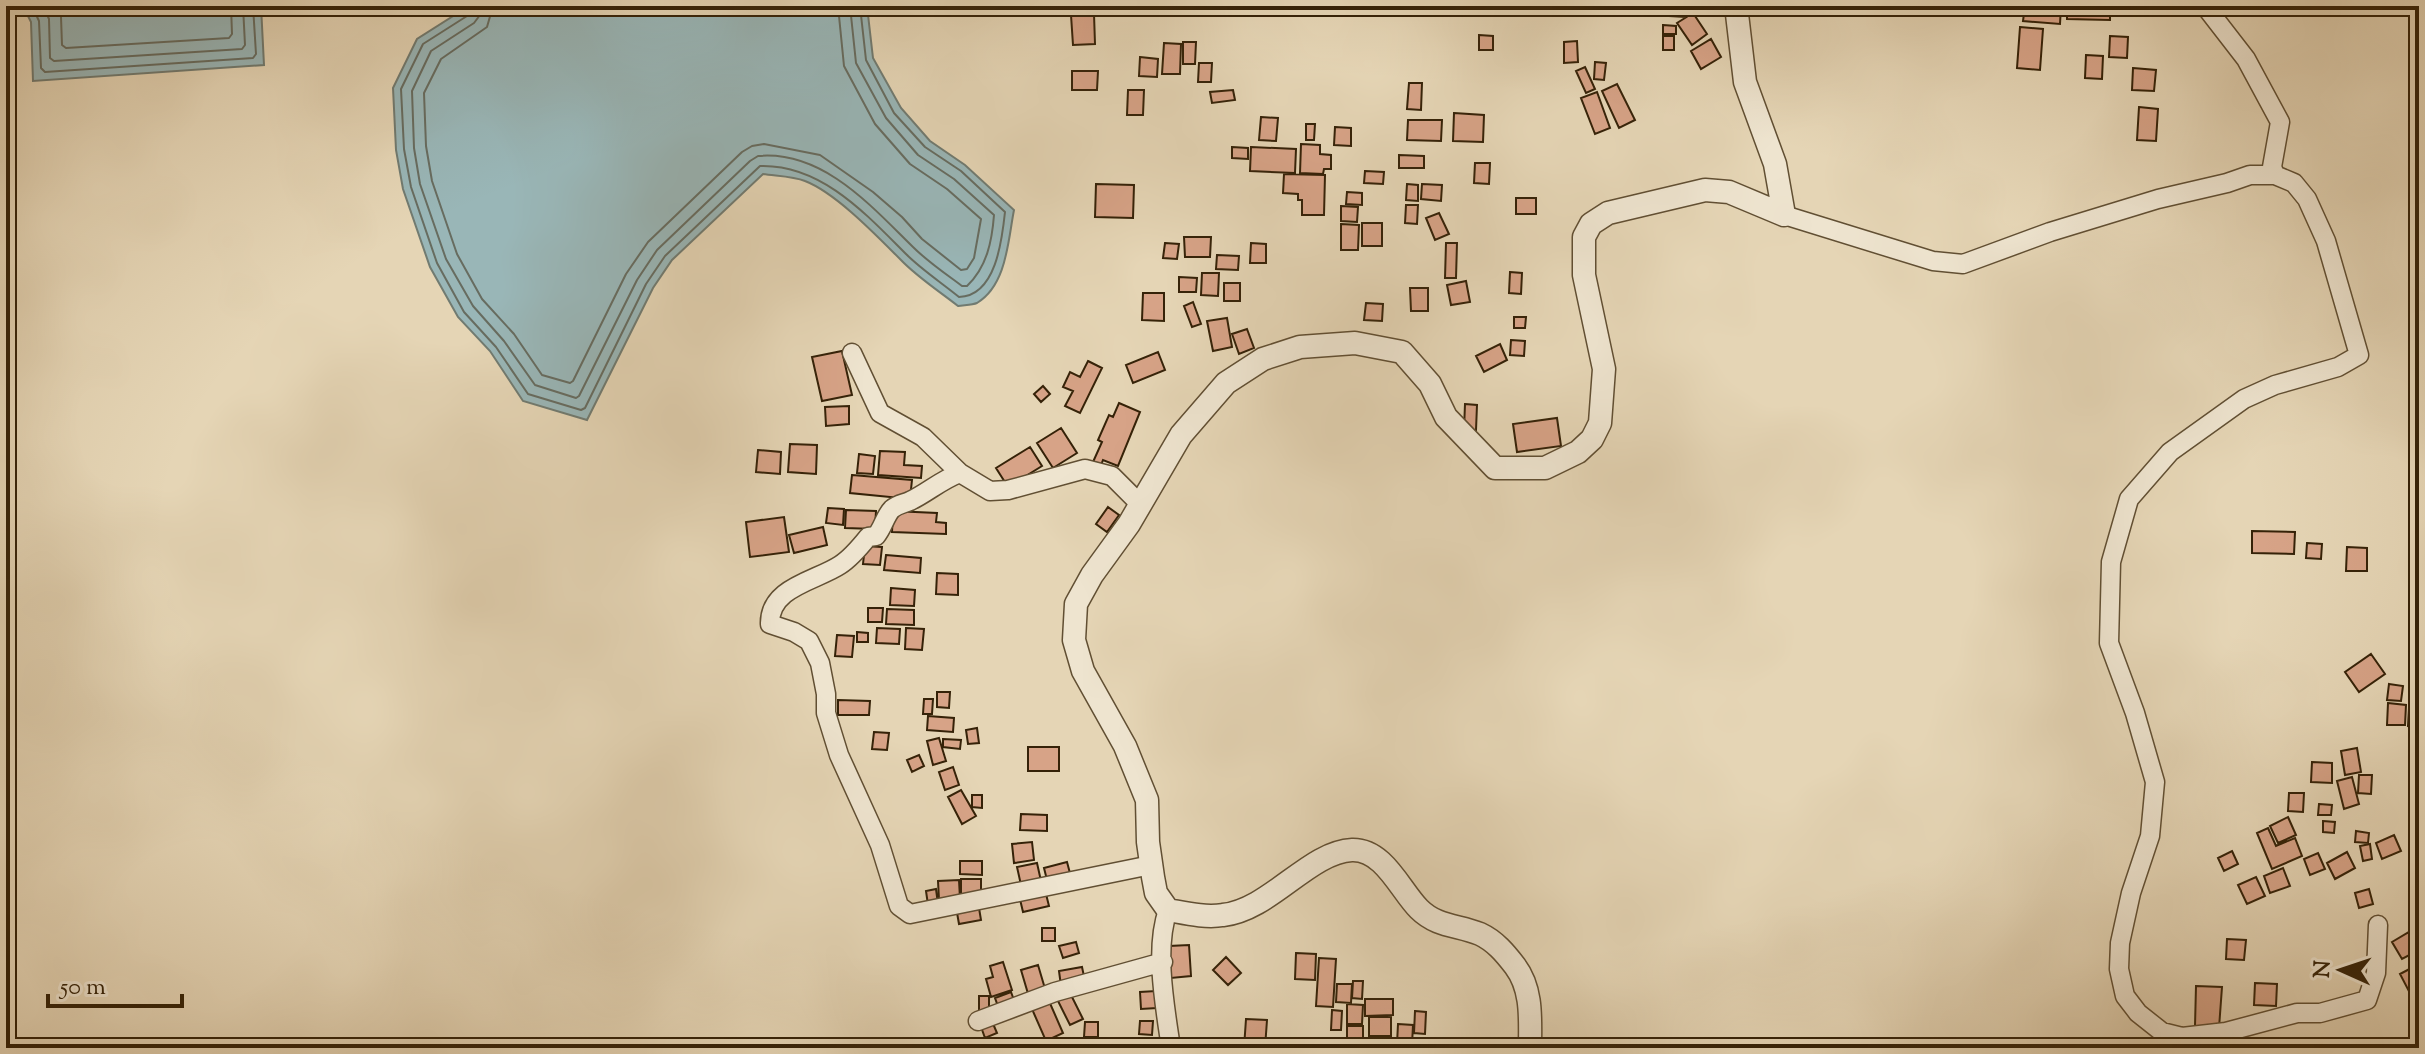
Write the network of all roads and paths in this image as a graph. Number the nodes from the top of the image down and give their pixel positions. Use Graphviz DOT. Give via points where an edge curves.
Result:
graph roads {
  1 [pos="1738,6"];
  2 [pos="2205,6"];
  3 [pos="2275,175"];
  4 [pos="1784,215"];
  5 [pos="852,353"];
  6 [pos="960,473"];
  7 [pos="1140,504"];
  8 [pos="1151,865"];
  9 [pos="1168,910"];
  10 [pos="2378,925"];
  11 [pos="1163,962"];
  12 [pos="978,1021"];
  13 [pos="1171,1048"];
  14 [pos="1530,1048"];
  1 -- 4 [label="street" via="1745,82 1775,164"];
  2 -- 3 [label="street" via="2246,59 2280,122"];
  3 -- 4 [label="street" via="2250,175 2158,199 1963,264 1933,261"];
  3 -- 10 [label="street" via="2294,183 2307,199 2326,241 2359,355 2244,399 2170,452 2129,499 2111,562 2109,643 2155,782 2150,836 2120,943 2125,996 2162,1032 2182,1037 2367,1000 2376,973"];
  4 -- 7 [label="street" via="1729,192 1705,190 1608,213 1591,224 1584,237 1584,275 1604,369 1600,423 1578,452 1545,468 1495,468 1446,417 1430,384 1402,352 1355,343 1300,347 1263,359 1226,383 1181,435"];
  5 -- 6 [label="street" via="880,413 923,437"];
  6 -- 7 [label="street" via="990,491 1085,469 1112,476"];
  6 -- 8 [label="street" via="896,506 876,536 868,537 843,564 784,594 770,617 770,624 809,641 820,663 826,713 839,755 880,845 899,906 910,914"];
  7 -- 8 [label="street" via="1076,604 1074,640 1083,671 1125,746 1147,800"];
  8 -- 9 [label="street" via="1156,893"];
  9 -- 11 [label="street" via="1161,931"];
  9 -- 14 [label="street" via="1223,915 1270,896 1326,858 1353,850 1373,856 1427,916 1495,943 1517,968 1529,991"];
  11 -- 12 [label="street" via="1055,992"];
  11 -- 13 [label="street"];
}
